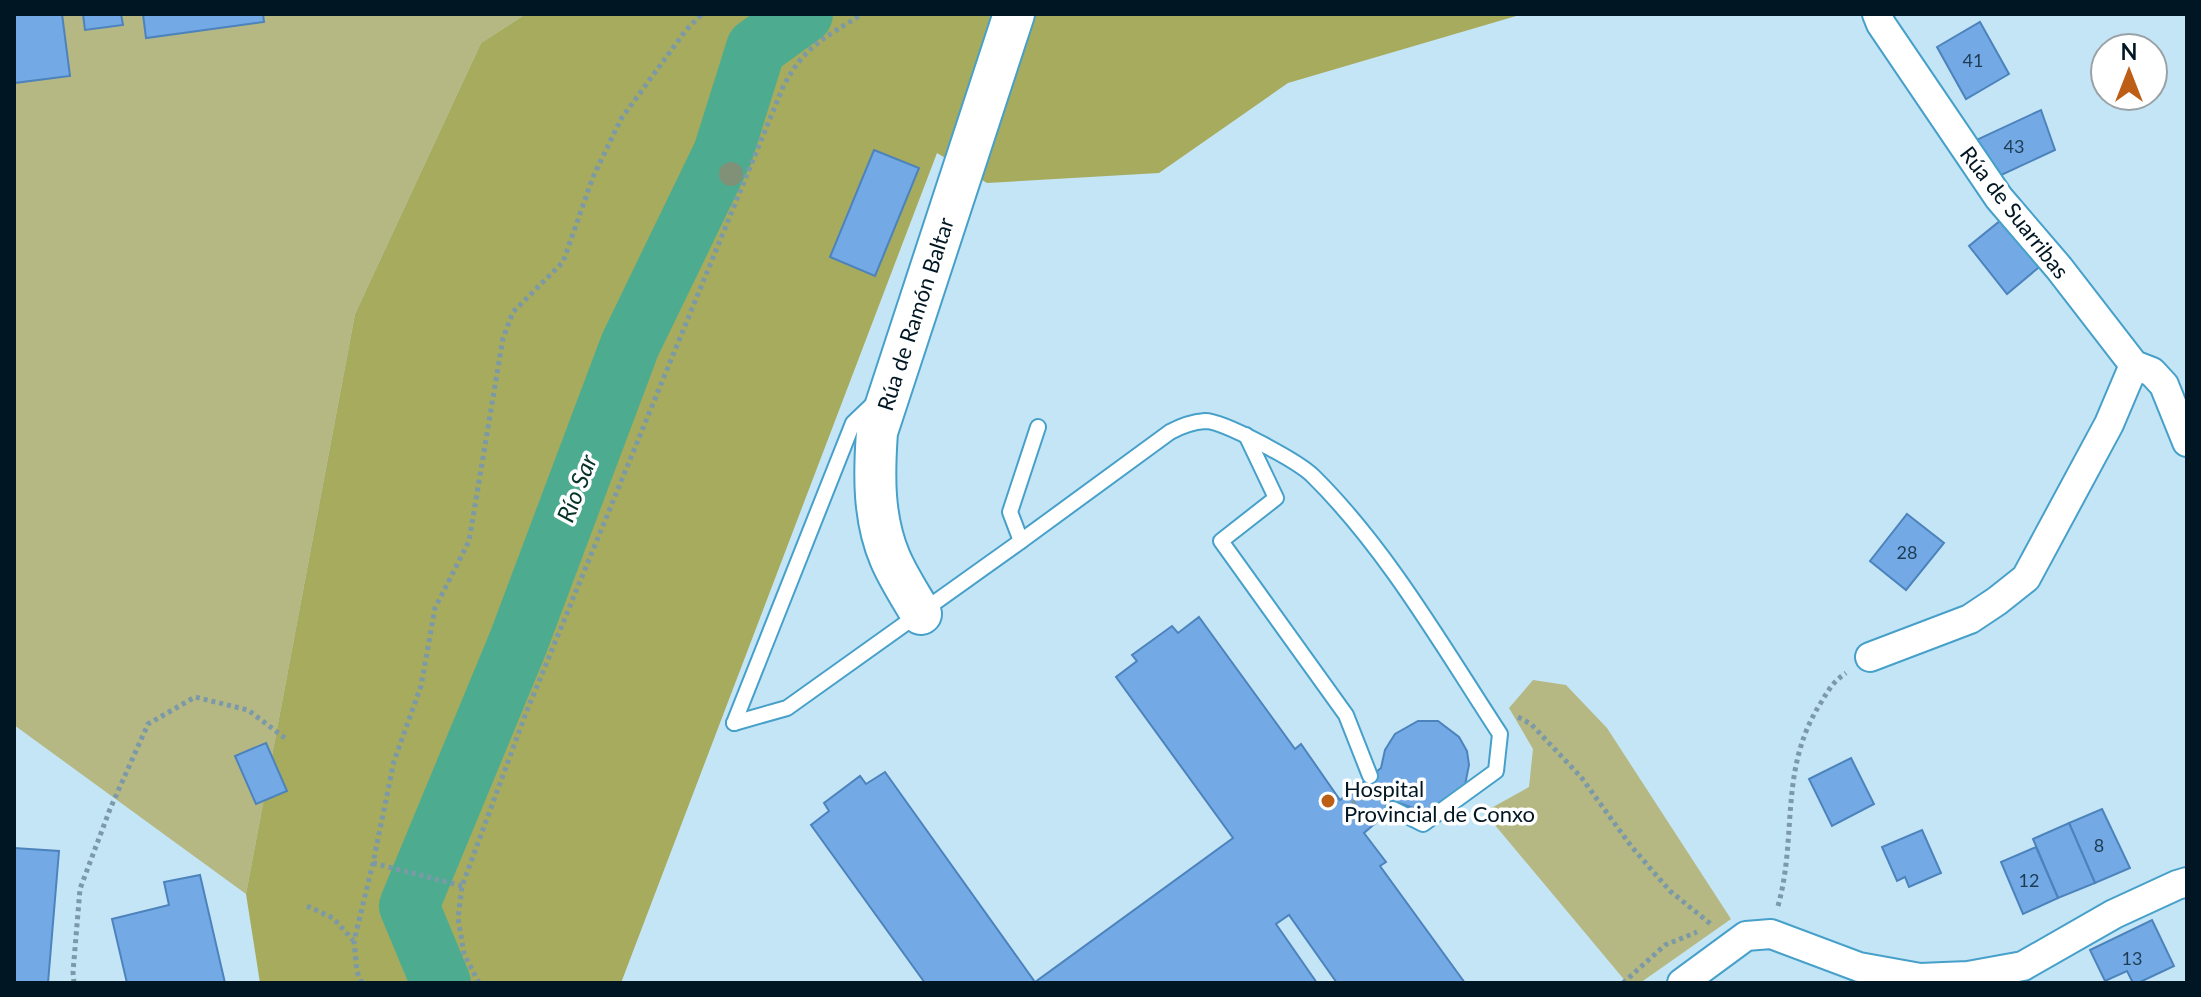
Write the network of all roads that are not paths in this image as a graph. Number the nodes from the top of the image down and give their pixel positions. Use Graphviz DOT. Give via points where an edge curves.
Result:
graph roads {
  1 [pos="1014,14"];
  2 [pos="1877,14"];
  3 [pos="2134,365"];
  4 [pos="890,388"];
  5 [pos="1038,427"];
  6 [pos="1246,435"];
  7 [pos="2187,442"];
  8 [pos="1021,541"];
  9 [pos="921,614"];
  10 [pos="1870,657"];
  11 [pos="1370,776"];
  12 [pos="1393,809"];
  13 [pos="2187,882"];
  14 [pos="1682,983"];
  1 -- 4 [label="street, Rúa de Ramón Baltar"];
  2 -- 3 [label="street, Rúa de Suarribas" via="1999,198"];
  3 -- 7 [label="street, Rúa de Suarribas" via="2152,372 2164,385"];
  3 -- 10 [label="street" via="2109,424 2026,578 1970,619"];
  4 -- 9 [label="street, Rúa de Ramón Baltar" via="877,432 876,500 890,559"];
  4 -- 9 [label="lane" via="853,423 734,723 787,708"];
  5 -- 8 [label="lane" via="1010,512"];
  6 -- 8 [label="lane" via="1206,421 1184,425"];
  6 -- 11 [label="lane" via="1276,498 1221,541 1346,715"];
  6 -- 12 [label="lane" via="1311,473 1371,542 1500,734 1496,771 1423,824"];
  8 -- 9 [label="lane"];
  13 -- 14 [label="street" via="2114,914 2023,966 1920,978 1859,967 1758,935"];
}
